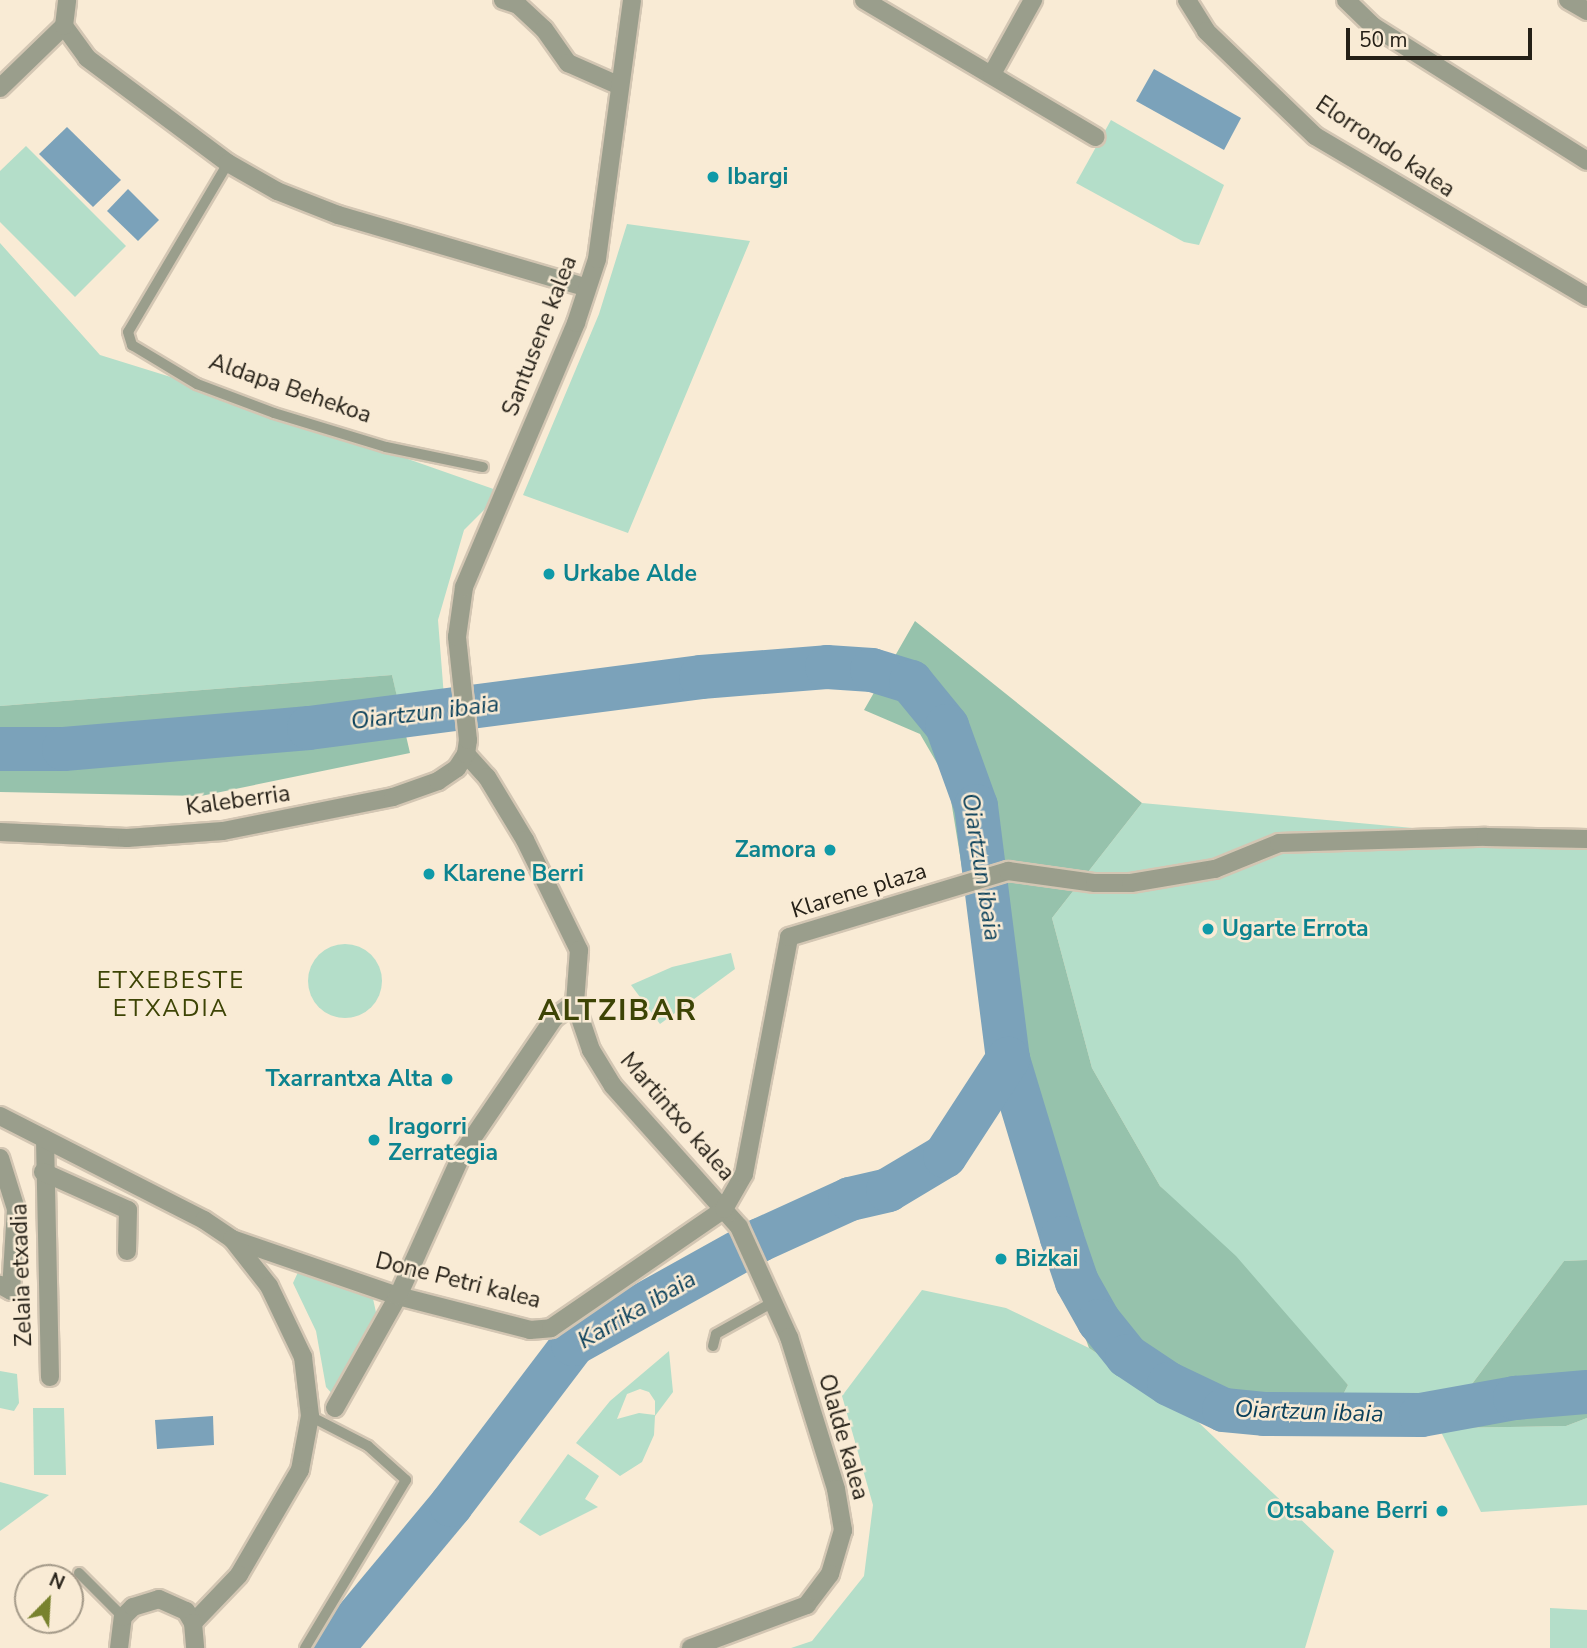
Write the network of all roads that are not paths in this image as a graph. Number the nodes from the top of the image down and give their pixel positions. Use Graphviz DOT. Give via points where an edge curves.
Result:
graph roads {
  1 [pos="67,0"];
  2 [pos="632,0"];
  3 [pos="864,0"];
  4 [pos="1033,0"];
  5 [pos="1187,0"];
  6 [pos="1346,0"];
  7 [pos="1568,0"];
  8 [pos="512,2"];
  9 [pos="1587,11"];
  10 [pos="64,26"];
  11 [pos="992,74"];
  12 [pos="620,86"];
  13 [pos="0,88"];
  14 [pos="1096,137"];
  15 [pos="1587,160"];
  16 [pos="228,163"];
  17 [pos="587,288"];
  18 [pos="1587,297"];
  19 [pos="483,467"];
  20 [pos="466,754"];
  21 [pos="0,832"];
  22 [pos="1587,839"];
  23 [pos="575,1003"];
  24 [pos="0,1116"];
  25 [pos="45,1139"];
  26 [pos="0,1158"];
  27 [pos="43,1172"];
  28 [pos="724,1209"];
  29 [pos="232,1239"];
  30 [pos="127,1251"];
  31 [pos="0,1285"];
  32 [pos="398,1296"];
  33 [pos="775,1301"];
  34 [pos="713,1346"];
  35 [pos="50,1377"];
  36 [pos="335,1408"];
  37 [pos="310,1416"];
  38 [pos="84,1578"];
  39 [pos="123,1617"];
  40 [pos="193,1623"];
  41 [pos="119,1648"];
  42 [pos="195,1648"];
  43 [pos="305,1648"];
  44 [pos="691,1648"];
  1 -- 10 [label="street"];
  2 -- 12 [label="street, Santusene kalea"];
  3 -- 11 [label="street"];
  4 -- 11 [label="street"];
  5 -- 18 [label="street, Elorrondo kalea" via="1206,31 1315,136"];
  6 -- 15 [label="street" via="1373,26"];
  7 -- 9 [label="street"];
  8 -- 12 [label="street" via="544,29 568,63"];
  10 -- 13 [label="street"];
  10 -- 16 [label="street" via="88,58"];
  11 -- 14 [label="street"];
  12 -- 17 [label="street, Santusene kalea" via="601,236"];
  16 -- 17 [label="street" via="277,191 338,215"];
  16 -- 19 [label="lane, Aldapa Behekoa" via="128,332 132,345 197,384 274,413 386,447"];
  17 -- 20 [label="street, Santusene kalea" via="464,587 457,637"];
  20 -- 21 [label="street, Kaleberria" via="457,768 416,790 223,831 127,838"];
  20 -- 23 [label="street, Martintxo kalea" via="487,777 525,840 579,950"];
  22 -- 28 [label="street, Klarene plaza" via="1279,844 1215,869 1131,883 1008,871 789,937 744,1174"];
  23 -- 28 [label="street, Martintxo kalea" via="591,1050 613,1086"];
  23 -- 32 [label="street" via="554,1018 463,1152"];
  24 -- 25 [label="street, Done Petri kalea"];
  25 -- 27 [label="street, Zelaia etxadia"];
  25 -- 29 [label="street, Done Petri kalea" via="204,1220"];
  26 -- 31 [label="street" via="16,1209 11,1291"];
  27 -- 30 [label="street, Zelaia etxadia" via="128,1210"];
  27 -- 35 [label="street, Zelaia etxadia"];
  28 -- 32 [label="street, Done Petri kalea" via="551,1328 530,1330"];
  28 -- 33 [label="street, Olalde kalea" via="740,1227"];
  29 -- 32 [label="street, Done Petri kalea"];
  29 -- 37 [label="street, Done Petri kalea" via="285,1314 303,1357"];
  32 -- 36 [label="street"];
  33 -- 34 [label="lane" via="716,1334"];
  33 -- 44 [label="street, Olalde kalea" via="836,1489 843,1530 830,1574 807,1605"];
  37 -- 40 [label="street, Done Petri kalea" via="307,1444 285,1499 239,1575"];
  37 -- 43 [label="lane" via="368,1446 406,1480"];
  38 -- 39 [label="lane"];
  39 -- 40 [label="street" via="133,1606 159,1599 186,1611"];
  39 -- 41 [label="street"];
  40 -- 42 [label="street"];
}
